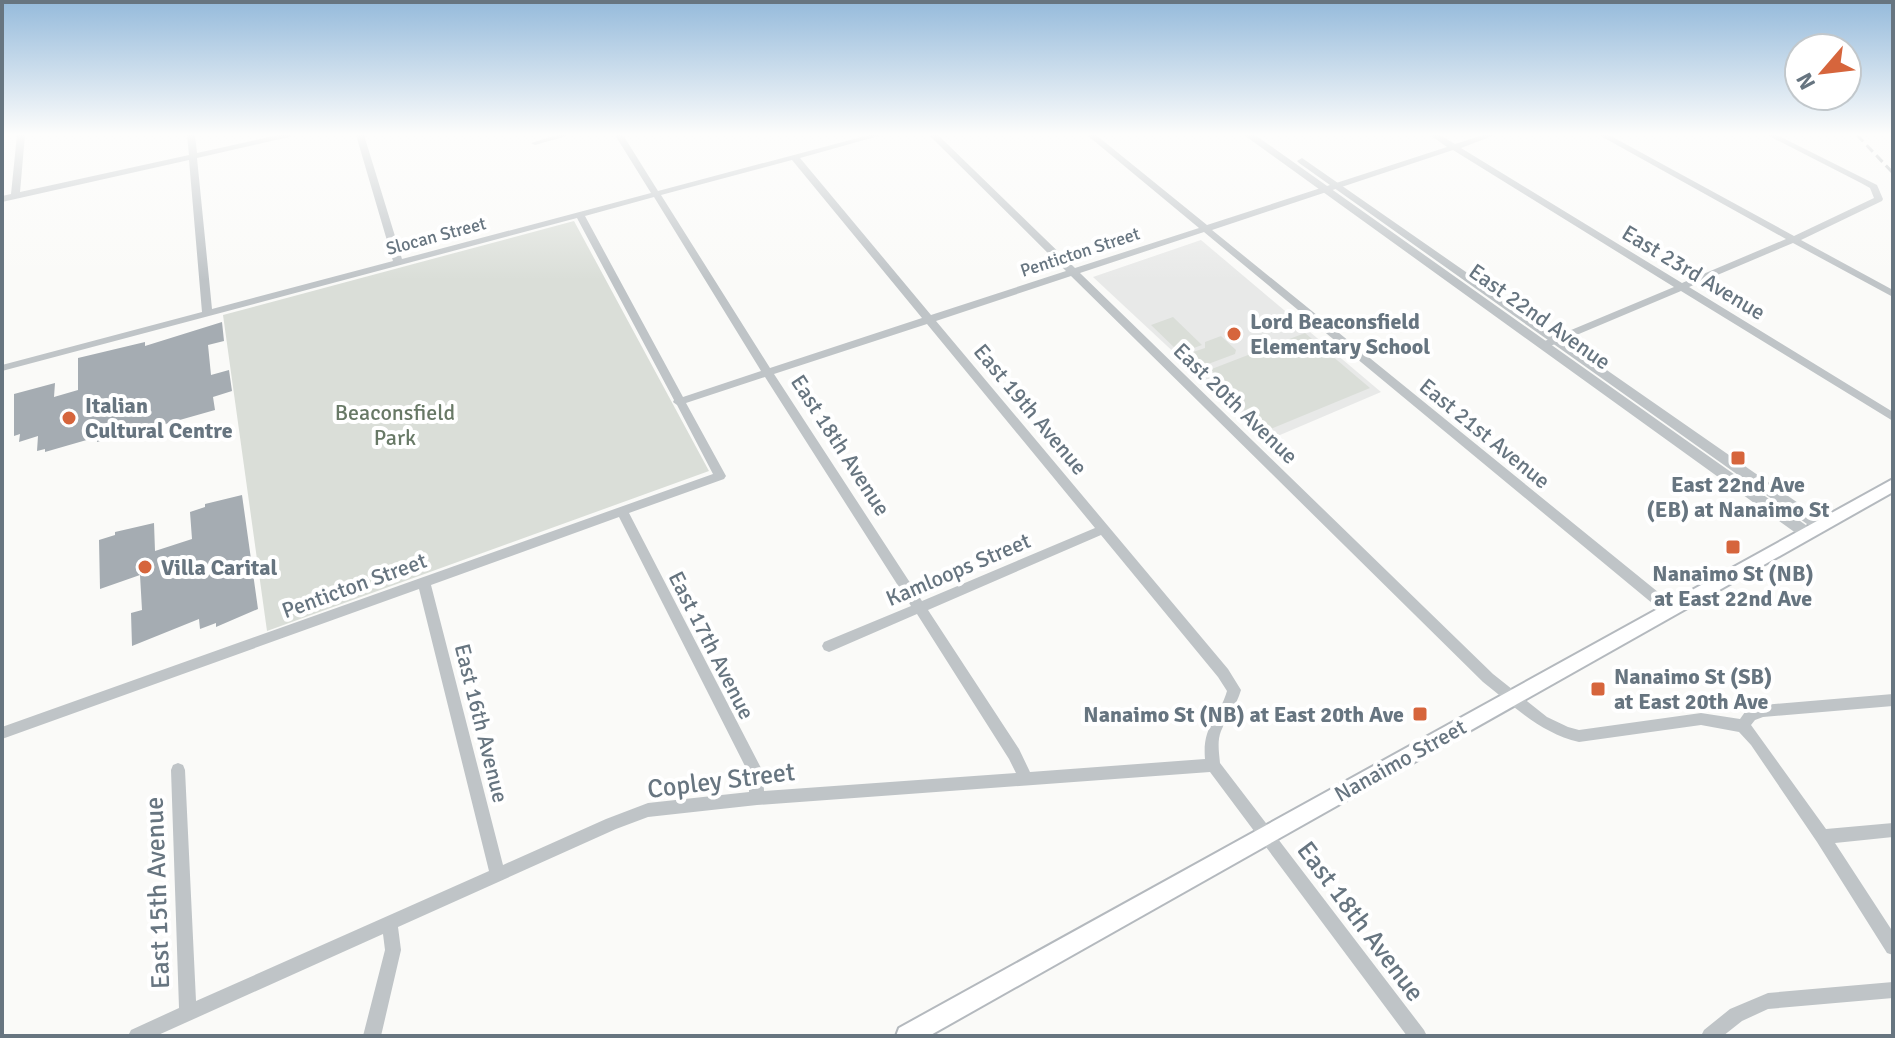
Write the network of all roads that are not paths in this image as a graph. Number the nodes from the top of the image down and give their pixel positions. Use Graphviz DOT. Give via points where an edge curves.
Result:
graph roads {
  1 [pos="16,183"];
  2 [pos="74,183"];
  3 [pos="195,183"];
  4 [pos="374,183"];
  5 [pos="648,183"];
  6 [pos="694,183"];
  7 [pos="815,183"];
  8 [pos="982,183"];
  9 [pos="1149,183"];
  10 [pos="1325,183"];
  11 [pos="1326,183"];
  12 [pos="1346,183"];
  13 [pos="1512,183"];
  14 [pos="1691,183"];
  15 [pos="1867,183"];
  16 [pos="1332,188"];
  17 [pos="654,194"];
  18 [pos="15,197"];
  19 [pos="2,199"];
  20 [pos="580,214"];
  21 [pos="1204,230"];
  22 [pos="1793,239"];
  23 [pos="398,262"];
  24 [pos="1072,273"];
  25 [pos="1680,287"];
  26 [pos="1893,294"];
  27 [pos="207,313"];
  28 [pos="927,321"];
  29 [pos="1550,342"];
  30 [pos="2,368"];
  31 [pos="768,373"];
  32 [pos="678,402"];
  33 [pos="1893,417"];
  34 [pos="1893,485"];
  35 [pos="622,512"];
  36 [pos="1812,528"];
  37 [pos="1102,530"];
  38 [pos="424,583"];
  39 [pos="920,607"];
  40 [pos="1669,609"];
  41 [pos="829,646"];
  42 [pos="1513,696"];
  43 [pos="1893,700"];
  44 [pos="1743,726"];
  45 [pos="2,733"];
  46 [pos="1213,765"];
  47 [pos="178,770"];
  48 [pos="1026,778"];
  49 [pos="757,798"];
  50 [pos="1893,830"];
  51 [pos="1266,835"];
  52 [pos="1822,837"];
  53 [pos="498,874"];
  54 [pos="389,923"];
  55 [pos="1893,947"];
  56 [pos="1893,990"];
  57 [pos="188,1013"];
  58 [pos="137,1036"];
  59 [pos="372,1036"];
  60 [pos="907,1036"];
  61 [pos="1418,1036"];
  62 [pos="1710,1036"];
  1 -- 18 [label="street"];
  2 -- 18 [label="street"];
  3 -- 27 [label="street"];
  4 -- 23 [label="street"];
  5 -- 17 [label="street, East 18th Avenue"];
  6 -- 17 [label="street, Slocan Street"];
  7 -- 28 [label="street, East 19th Avenue"];
  8 -- 24 [label="street, East 20th Avenue"];
  9 -- 21 [label="street, East 21st Avenue"];
  10 -- 16 [label="street, East 22nd Avenue"];
  11 -- 16 [label="street, East 22nd Avenue"];
  12 -- 16 [label="street, Penticton Street"];
  13 -- 25 [label="street, East 23rd Avenue"];
  14 -- 22 [label="street"];
  15 -- 22 [label="street" via="1879,194 1876,203"];
  16 -- 21 [label="street, Penticton Street"];
  16 -- 29 [label="street, East 22nd Avenue"];
  17 -- 20 [label="street, Slocan Street"];
  17 -- 31 [label="street, East 18th Avenue"];
  18 -- 19 [label="street"];
  20 -- 23 [label="street, Slocan Street"];
  20 -- 32 [label="street"];
  21 -- 24 [label="street, Penticton Street"];
  21 -- 40 [label="street, East 21st Avenue"];
  22 -- 25 [label="street"];
  22 -- 26 [label="street"];
  23 -- 27 [label="street, Slocan Street"];
  24 -- 28 [label="street, Penticton Street"];
  24 -- 42 [label="street, East 20th Avenue" via="1488,678"];
  25 -- 29 [label="street"];
  25 -- 33 [label="street, East 23rd Avenue"];
  27 -- 30 [label="street, Slocan Street"];
  28 -- 31 [label="street, Penticton Street"];
  28 -- 37 [label="street, East 19th Avenue"];
  29 -- 36 [label="street, East 22nd Avenue"];
  31 -- 32 [label="street, Penticton Street"];
  31 -- 39 [label="street, East 18th Avenue"];
  32 -- 35 [label="street, Penticton Street" via="720,476"];
  34 -- 36 [label="main road, Nanaimo Street"];
  35 -- 38 [label="street, Penticton Street"];
  35 -- 49 [label="street, East 17th Avenue" via="756,773"];
  36 -- 40 [label="main road, Nanaimo Street"];
  37 -- 39 [label="street, Kamloops Street"];
  37 -- 46 [label="street, East 19th Avenue" via="1234,690 1212,727"];
  38 -- 45 [label="street, Penticton Street"];
  38 -- 53 [label="street, East 16th Avenue"];
  39 -- 41 [label="street, Kamloops Street"];
  39 -- 48 [label="street, East 18th Avenue"];
  40 -- 42 [label="main road, Nanaimo Street"];
  42 -- 44 [label="street" via="1569,735 1701,719"];
  42 -- 51 [label="main road, Nanaimo Street"];
  43 -- 44 [label="street" via="1763,711"];
  44 -- 52 [label="street"];
  46 -- 48 [label="street, Copley Street"];
  46 -- 51 [label="street"];
  47 -- 57 [label="street, East 15th Avenue"];
  48 -- 49 [label="street, Copley Street"];
  49 -- 53 [label="street, Copley Street" via="648,810"];
  50 -- 52 [label="street"];
  51 -- 60 [label="main road, Nanaimo Street"];
  51 -- 61 [label="street, East 18th Avenue"];
  52 -- 55 [label="street"];
  53 -- 54 [label="street, Copley Street"];
  54 -- 57 [label="street, Copley Street"];
  54 -- 59 [label="street" via="393,950"];
  56 -- 62 [label="street" via="1768,1001 1736,1015"];
  57 -- 58 [label="street, Copley Street"];
}
